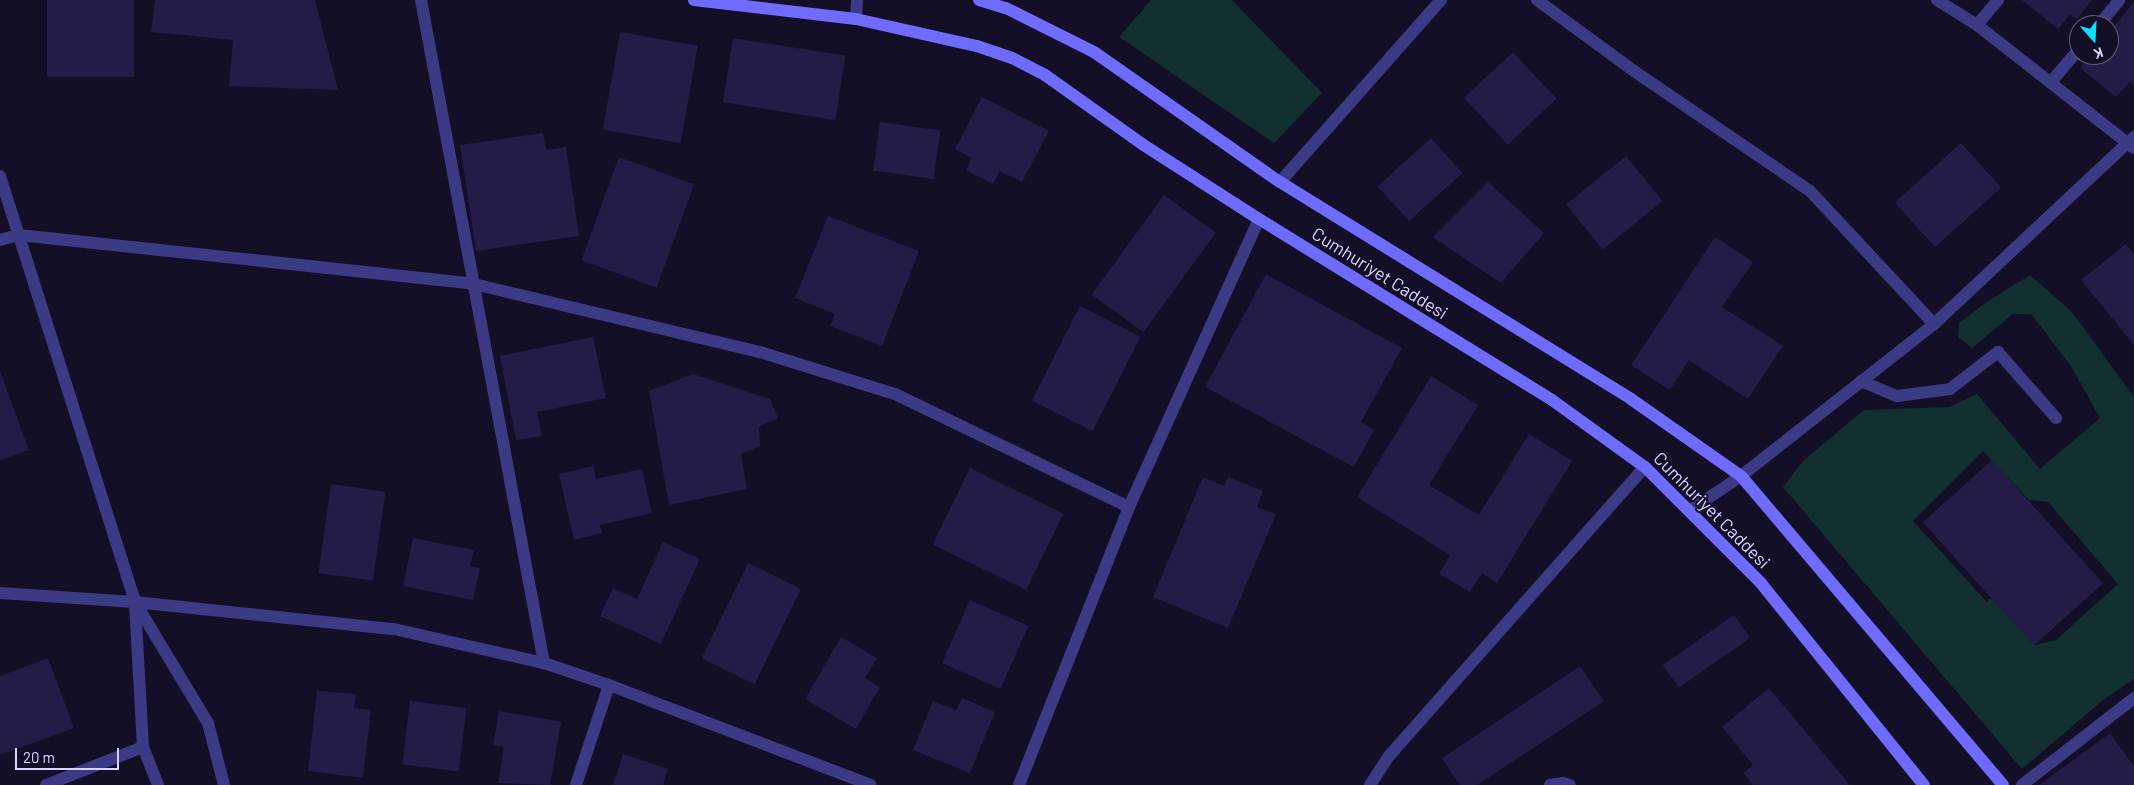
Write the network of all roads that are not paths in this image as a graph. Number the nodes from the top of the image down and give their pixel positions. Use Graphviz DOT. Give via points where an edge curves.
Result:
graph roads {
  1 [pos="421,0"];
  2 [pos="694,0"];
  3 [pos="856,0"];
  4 [pos="980,0"];
  5 [pos="1441,0"];
  6 [pos="1537,0"];
  7 [pos="1937,0"];
  8 [pos="1998,0"];
  9 [pos="2119,0"];
  10 [pos="2106,15"];
  11 [pos="856,19"];
  12 [pos="1977,25"];
  13 [pos="2069,61"];
  14 [pos="2052,82"];
  15 [pos="2133,142"];
  16 [pos="0,176"];
  17 [pos="1280,182"];
  18 [pos="1259,219"];
  19 [pos="19,235"];
  20 [pos="0,240"];
  21 [pos="474,284"];
  22 [pos="1934,324"];
  23 [pos="1861,381"];
  24 [pos="2056,418"];
  25 [pos="1645,467"];
  26 [pos="1741,476"];
  27 [pos="1129,507"];
  28 [pos="1690,511"];
  29 [pos="0,593"];
  30 [pos="135,602"];
  31 [pos="544,663"];
  32 [pos="609,685"];
  33 [pos="2134,698"];
  34 [pos="143,747"];
  35 [pos="46,785"];
  36 [pos="158,785"];
  37 [pos="224,785"];
  38 [pos="576,785"];
  39 [pos="871,785"];
  40 [pos="1019,785"];
  41 [pos="1370,785"];
  42 [pos="1550,785"];
  43 [pos="1570,785"];
  44 [pos="1924,785"];
  45 [pos="2003,785"];
  46 [pos="2022,785"];
  1 -- 21 [label="street"];
  2 -- 11 [label="main road, Cumhuriyet Caddesi"];
  3 -- 11 [label="street"];
  4 -- 17 [label="main road, Cumhuriyet Caddesi" via="1006,8 1094,52"];
  5 -- 17 [label="street"];
  6 -- 22 [label="street" via="1634,71 1810,191"];
  7 -- 12 [label="street"];
  8 -- 12 [label="street"];
  9 -- 10 [label="street"];
  11 -- 18 [label="main road, Cumhuriyet Caddesi" via="978,46 1012,58 1045,75 1142,144"];
  12 -- 14 [label="street"];
  13 -- 14 [label="street"];
  14 -- 15 [label="street"];
  15 -- 22 [label="street"];
  16 -- 19 [label="street"];
  17 -- 26 [label="main road, Cumhuriyet Caddesi" via="1631,399"];
  18 -- 25 [label="main road, Cumhuriyet Caddesi" via="1552,400"];
  18 -- 27 [label="street"];
  19 -- 20 [label="street"];
  19 -- 21 [label="street"];
  19 -- 30 [label="street"];
  21 -- 27 [label="street" via="760,352 895,394"];
  21 -- 31 [label="street"];
  22 -- 23 [label="street"];
  23 -- 24 [label="street" via="1897,396 1950,388 1998,352"];
  23 -- 26 [label="street"];
  25 -- 28 [label="main road, Cumhuriyet Caddesi"];
  25 -- 41 [label="street" via="1389,756"];
  26 -- 28 [label="street"];
  26 -- 45 [label="main road, Cumhuriyet Caddesi"];
  27 -- 40 [label="street"];
  28 -- 44 [label="main road, Cumhuriyet Caddesi" via="1760,582"];
  29 -- 30 [label="street"];
  30 -- 31 [label="street" via="394,629"];
  30 -- 34 [label="street"];
  30 -- 37 [label="street" via="208,723"];
  31 -- 32 [label="street"];
  32 -- 38 [label="street"];
  32 -- 39 [label="street"];
  33 -- 46 [label="street"];
  34 -- 35 [label="street"];
  34 -- 36 [label="street"];
  42 -- 43 [label="street" via="1563,782"];
}
